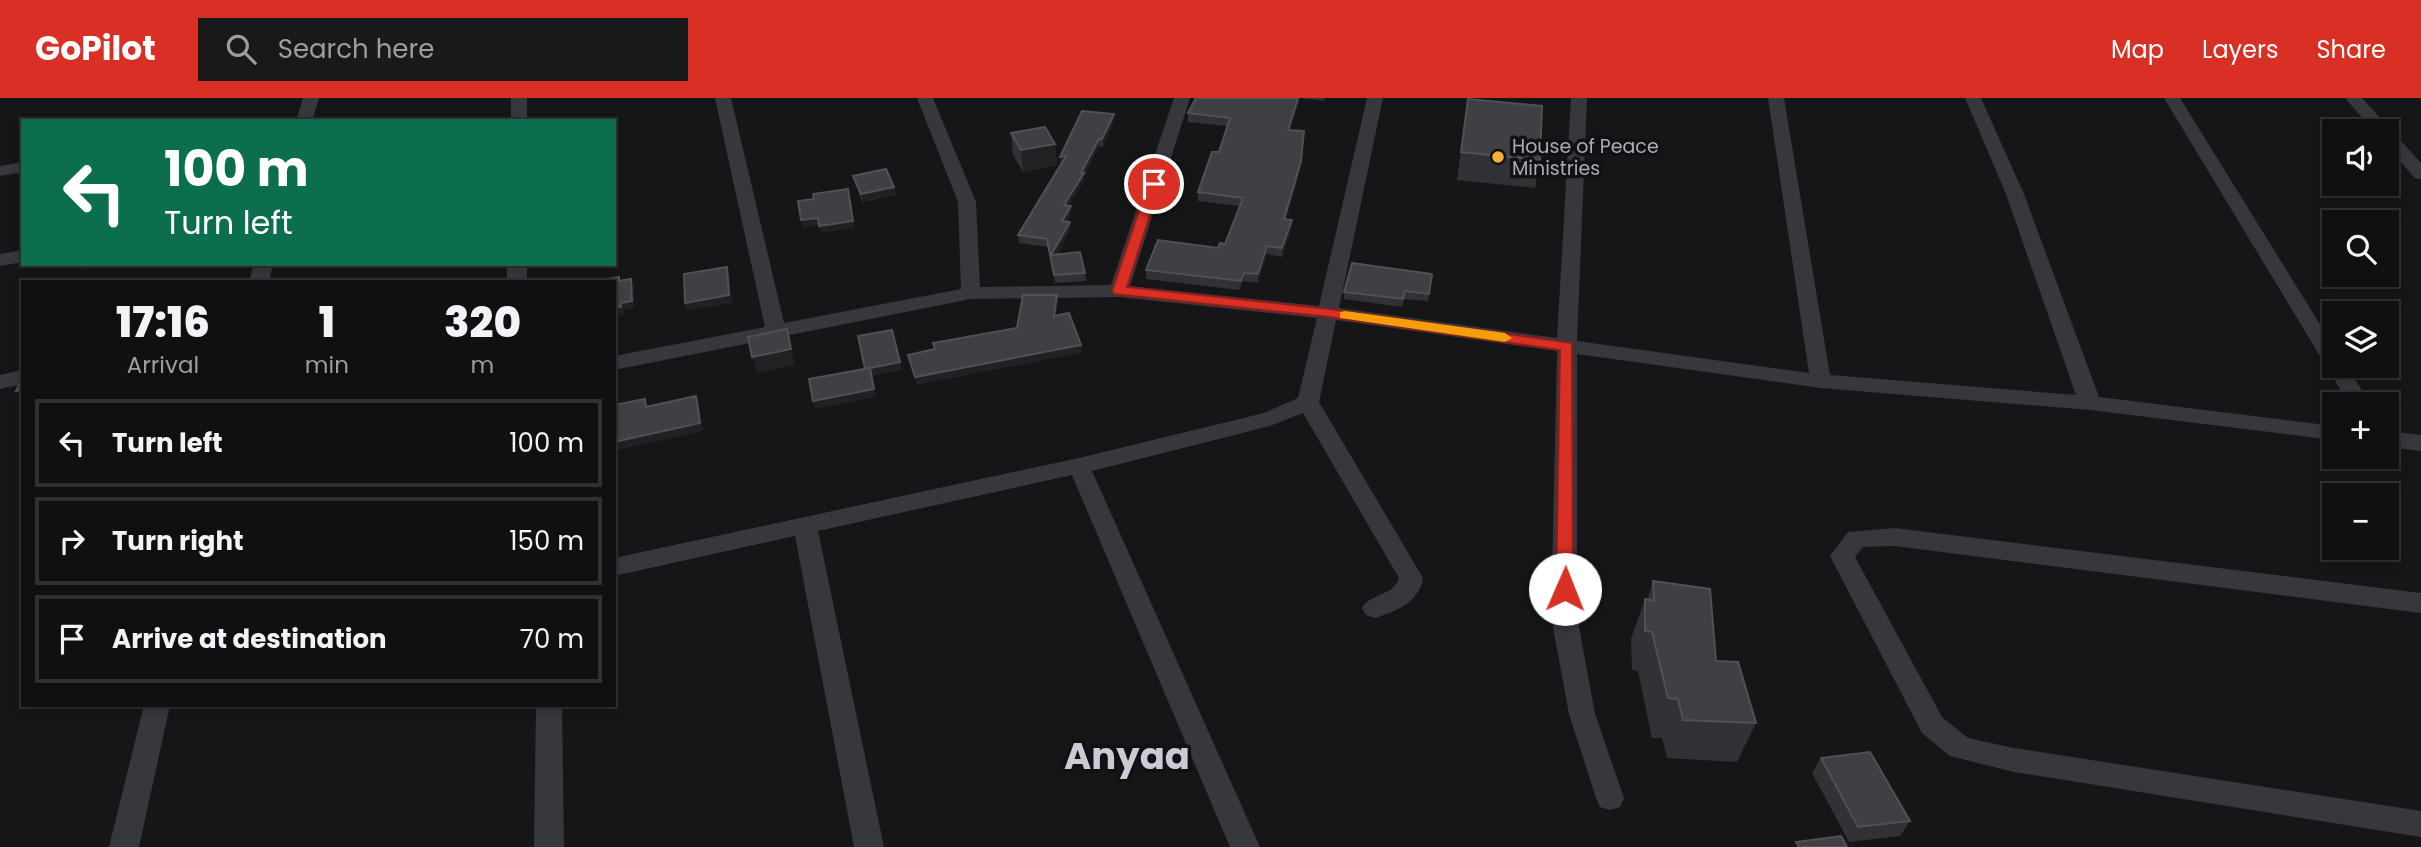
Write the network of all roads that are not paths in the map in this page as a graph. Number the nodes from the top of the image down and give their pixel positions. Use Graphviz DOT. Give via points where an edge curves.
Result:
graph roads {
  1 [pos="311,98"];
  2 [pos="519,98"];
  3 [pos="723,98"];
  4 [pos="925,98"];
  5 [pos="1182,98"];
  6 [pos="1375,98"];
  7 [pos="1579,98"];
  8 [pos="1776,98"];
  9 [pos="1973,98"];
  10 [pos="2172,98"];
  11 [pos="2353,98"];
  12 [pos="305,119"];
  13 [pos="519,119"];
  14 [pos="2372,119"];
  15 [pos="2399,149"];
  16 [pos="21,167"];
  17 [pos="0,172"];
  18 [pos="2421,174"];
  19 [pos="21,256"];
  20 [pos="0,260"];
  21 [pos="1119,291"];
  22 [pos="971,293"];
  23 [pos="1329,313"];
  24 [pos="776,331"];
  25 [pos="2322,344"];
  26 [pos="1567,346"];
  27 [pos="616,363"];
  28 [pos="21,377"];
  29 [pos="1821,381"];
  30 [pos="0,382"];
  31 [pos="1307,402"];
  32 [pos="2090,403"];
  33 [pos="2322,432"];
  34 [pos="2399,440"];
  35 [pos="2421,443"];
  36 [pos="1079,466"];
  37 [pos="805,524"];
  38 [pos="616,567"];
  39 [pos="2421,603"];
  40 [pos="1375,608"];
  41 [pos="157,707"];
  42 [pos="549,707"];
  43 [pos="1610,797"];
  44 [pos="2421,824"];
  45 [pos="124,847"];
  46 [pos="549,847"];
  47 [pos="869,847"];
  48 [pos="1245,847"];
  1 -- 12 [label="street"];
  2 -- 13 [label="street"];
  3 -- 24 [label="street"];
  4 -- 22 [label="street" via="967,202"];
  5 -- 21 [label="street"];
  6 -- 23 [label="street"];
  7 -- 26 [label="street"];
  8 -- 29 [label="street"];
  9 -- 32 [label="street" via="2015,194"];
  10 -- 25 [label="street"];
  11 -- 14 [label="street"];
  15 -- 18 [label="street"];
  16 -- 17 [label="street"];
  19 -- 20 [label="street"];
  21 -- 22 [label="street"];
  21 -- 23 [label="street"];
  22 -- 24 [label="street"];
  23 -- 26 [label="street"];
  23 -- 31 [label="street"];
  24 -- 27 [label="street"];
  26 -- 29 [label="street"];
  26 -- 43 [label="street" via="1564,616 1582,714"];
  28 -- 30 [label="street"];
  29 -- 32 [label="street"];
  31 -- 36 [label="street" via="1270,419"];
  31 -- 40 [label="street" via="1411,578 1406,593"];
  32 -- 33 [label="street"];
  34 -- 35 [label="street"];
  36 -- 37 [label="street"];
  36 -- 48 [label="street"];
  37 -- 38 [label="street"];
  37 -- 47 [label="street"];
  39 -- 44 [label="street" via="1895,537 1856,538 1842,556 1932,725 1960,748"];
  41 -- 45 [label="street"];
  42 -- 46 [label="street"];
}
